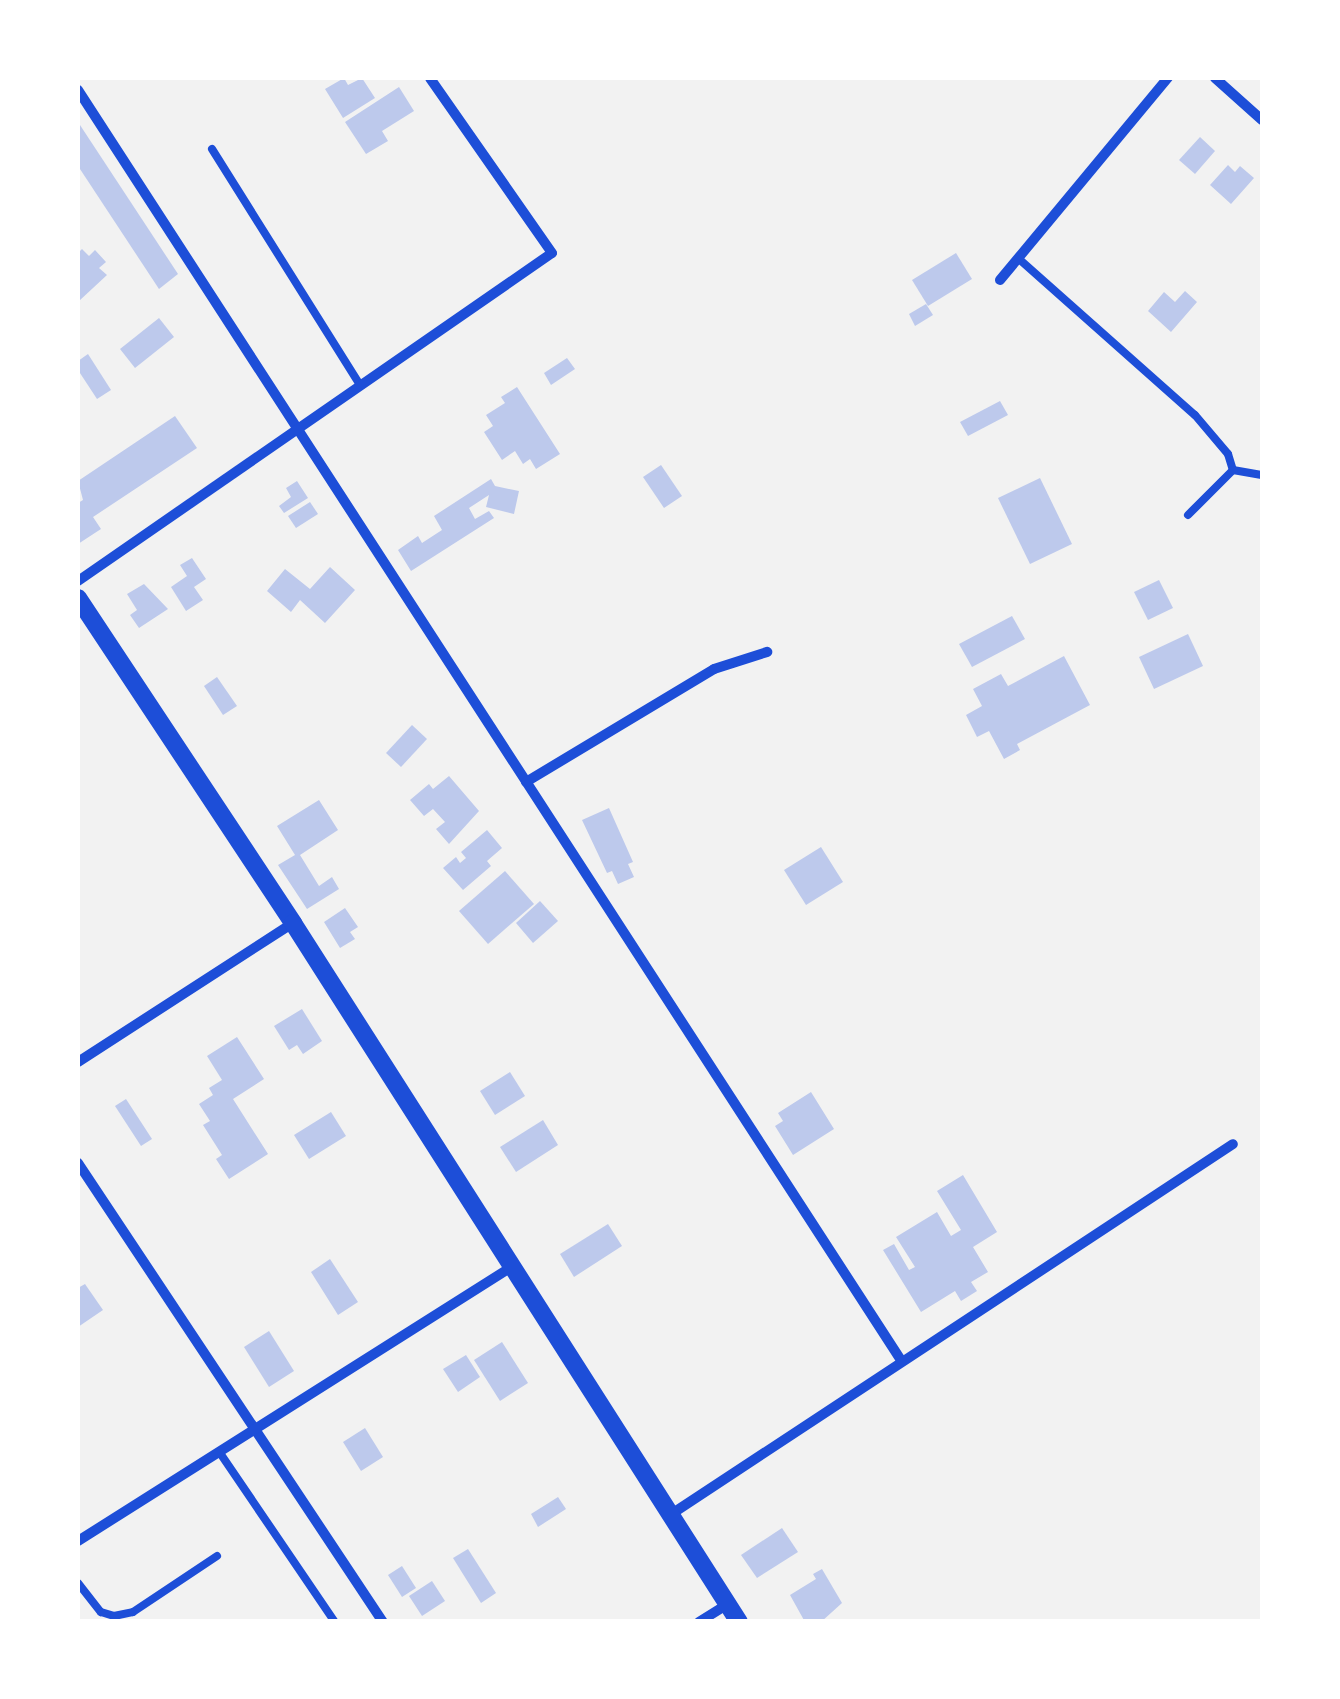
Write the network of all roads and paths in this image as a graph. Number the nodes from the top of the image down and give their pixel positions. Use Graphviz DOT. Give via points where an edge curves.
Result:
graph roads {
  1 [pos="430,78"];
  2 [pos="1168,78"];
  3 [pos="1215,78"];
  4 [pos="78,90"];
  5 [pos="1262,120"];
  6 [pos="212,149"];
  7 [pos="1019,259"];
  8 [pos="1000,280"];
  9 [pos="360,385"];
  10 [pos="294,431"];
  11 [pos="1232,470"];
  12 [pos="1262,475"];
  13 [pos="1188,515"];
  14 [pos="78,581"];
  15 [pos="78,598"];
  16 [pos="767,652"];
  17 [pos="526,782"];
  18 [pos="293,923"];
  19 [pos="78,1062"];
  20 [pos="1233,1144"];
  21 [pos="78,1162"];
  22 [pos="514,1266"];
  23 [pos="901,1360"];
  24 [pos="255,1431"];
  25 [pos="220,1453"];
  26 [pos="670,1515"];
  27 [pos="78,1541"];
  28 [pos="218,1556"];
  29 [pos="78,1583"];
  30 [pos="728,1604"];
  31 [pos="335,1622"];
  32 [pos="383,1622"];
  33 [pos="700,1622"];
  34 [pos="739,1622"];
  1 -- 9 [label="street" via="552,253"];
  2 -- 7 [label="street"];
  3 -- 5 [label="street"];
  4 -- 10 [label="street"];
  6 -- 9 [label="lane"];
  7 -- 8 [label="street"];
  7 -- 11 [label="lane" via="1194,416 1228,454"];
  9 -- 10 [label="street"];
  10 -- 14 [label="street"];
  10 -- 17 [label="street"];
  11 -- 12 [label="lane"];
  11 -- 13 [label="lane"];
  15 -- 18 [label="street"];
  16 -- 17 [label="street" via="714,669"];
  17 -- 23 [label="street"];
  18 -- 19 [label="street"];
  18 -- 22 [label="street"];
  20 -- 23 [label="street"];
  21 -- 24 [label="street"];
  22 -- 24 [label="street"];
  22 -- 26 [label="street"];
  23 -- 26 [label="street"];
  24 -- 25 [label="street"];
  24 -- 32 [label="street"];
  25 -- 27 [label="street"];
  25 -- 31 [label="lane"];
  26 -- 30 [label="street"];
  28 -- 29 [label="lane" via="134,1612 114,1616 100,1612"];
  30 -- 33 [label="street"];
  30 -- 34 [label="street"];
}
